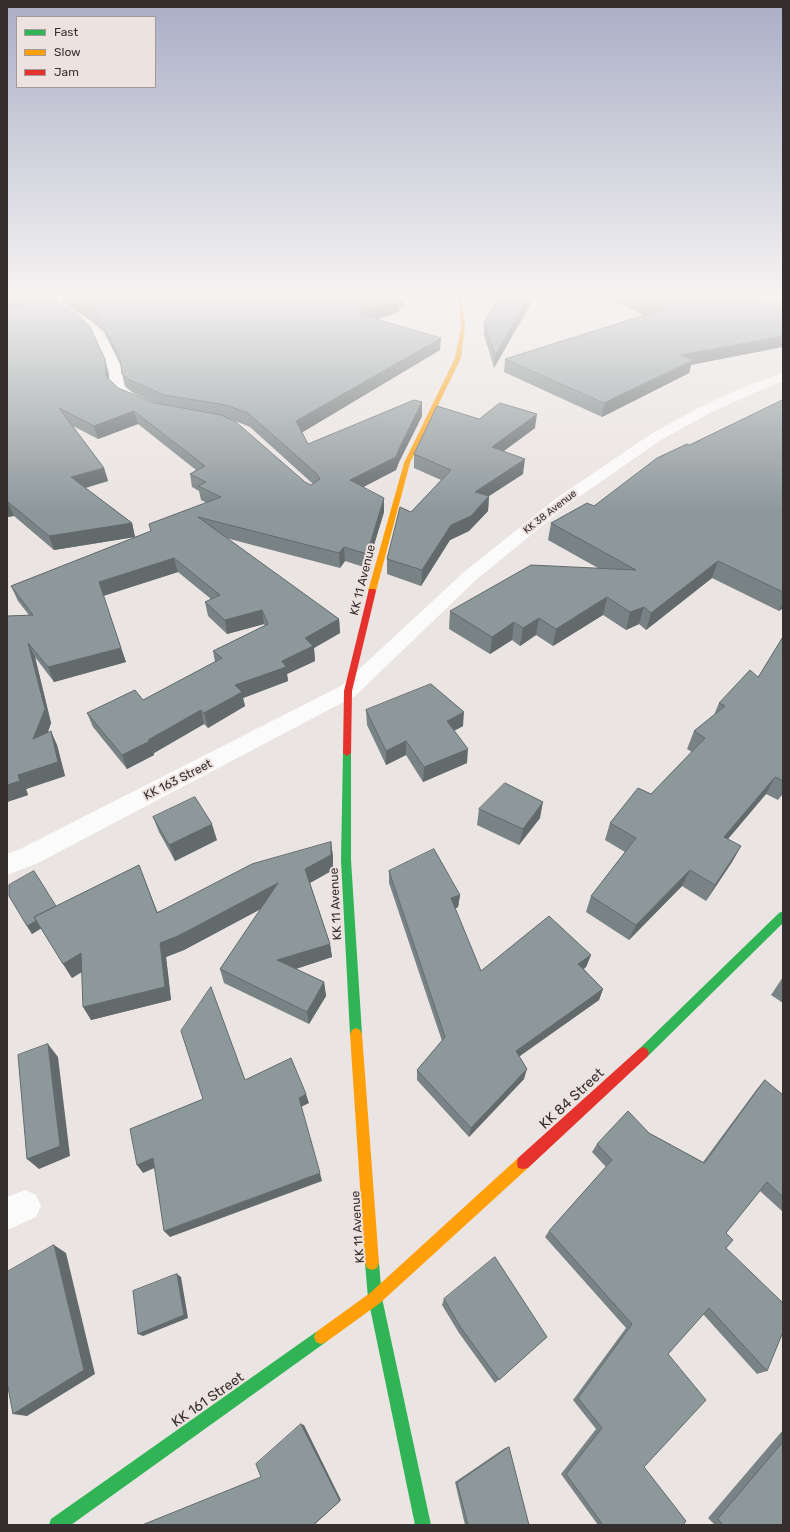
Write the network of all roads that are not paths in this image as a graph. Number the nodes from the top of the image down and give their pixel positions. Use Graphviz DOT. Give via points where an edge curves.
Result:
graph roads {
  1 [pos="114,367"];
  2 [pos="453,367"];
  3 [pos="783,377"];
  4 [pos="156,409"];
  5 [pos="348,691"];
  6 [pos="7,865"];
  7 [pos="783,916"];
  8 [pos="376,1298"];
  9 [pos="56,1525"];
  10 [pos="423,1525"];
  1 -- 4 [label="street" via="118,389 127,397"];
  2 -- 5 [label="main road, KK 11 Avenue" via="407,463 384,543"];
  3 -- 5 [label="street, KK 38 Avenue" via="705,410 656,437 564,500 470,576"];
  5 -- 6 [label="street, KK 163 Street"];
  5 -- 8 [label="main road, KK 11 Avenue" via="346,860 354,1012"];
  7 -- 8 [label="main road, KK 84 Street" via="652,1045"];
  8 -- 9 [label="main road, KK 161 Street"];
  8 -- 10 [label="main road, KK 11 Avenue"];
}
